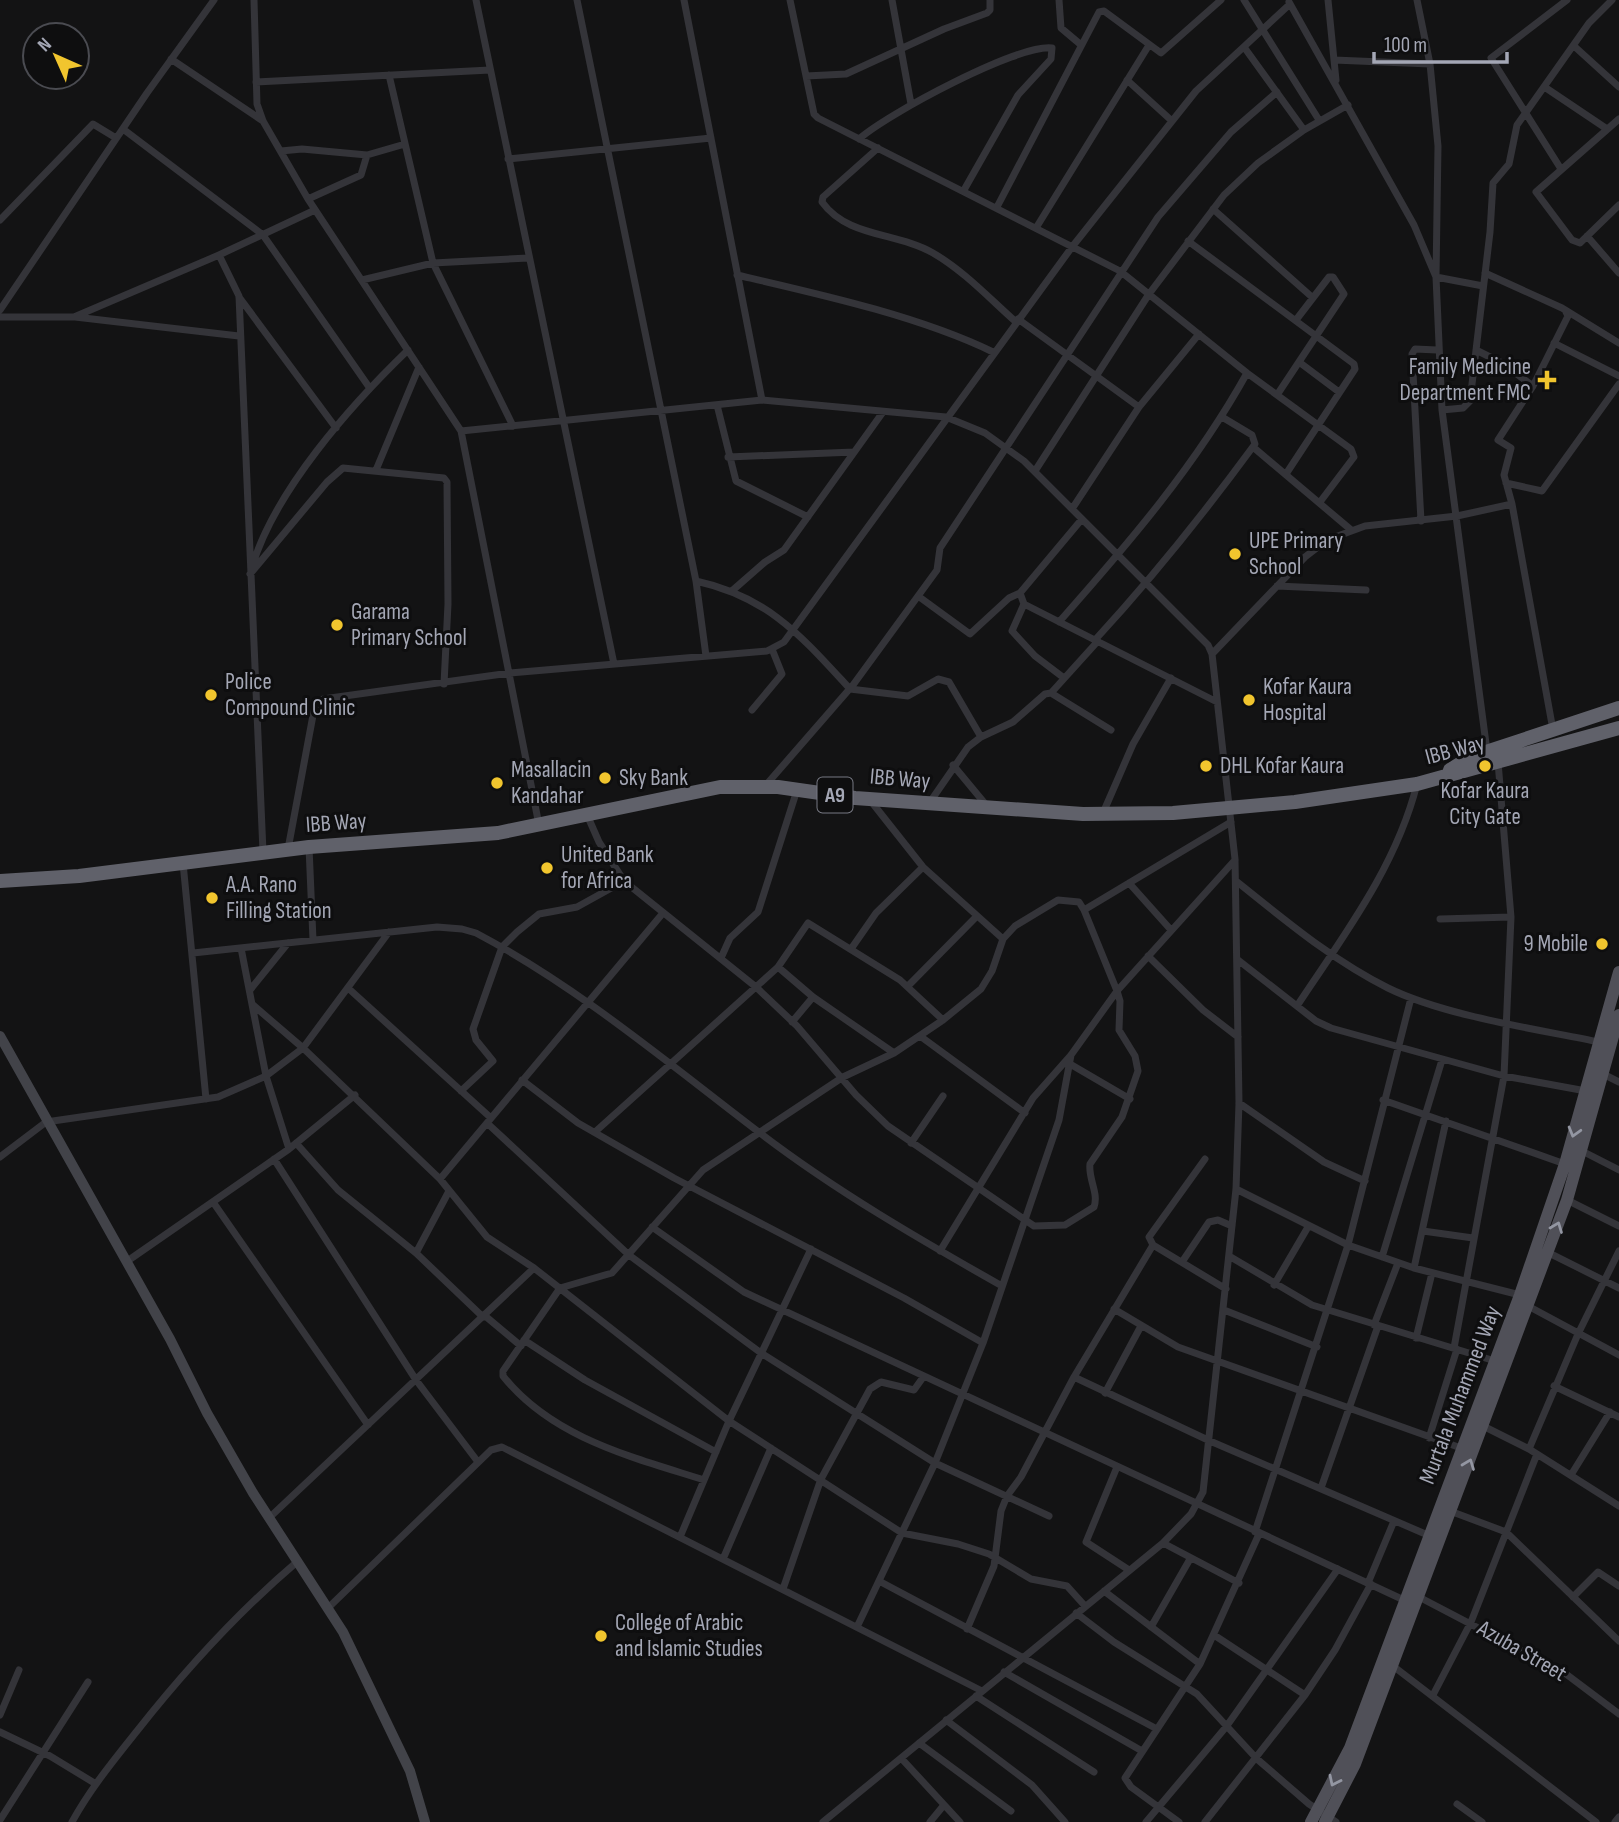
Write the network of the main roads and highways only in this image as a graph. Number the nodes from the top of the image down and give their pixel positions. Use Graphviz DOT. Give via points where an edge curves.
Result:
graph roads {
  1 [pos="1619,708"];
  2 [pos="1619,728"];
  3 [pos="1436,779"];
  4 [pos="50,878"];
  5 [pos="0,881"];
  6 [pos="0,892"];
  7 [pos="1619,972"];
  8 [pos="1619,1015"];
  9 [pos="1617,1029"];
  10 [pos="1598,1072"];
  11 [pos="1478,1424"];
  12 [pos="1413,1599"];
  13 [pos="1324,1819"];
  1 -- 3 [label="highway" via="1471,757"];
  2 -- 3 [label="highway, IBB Way / A9"];
  3 -- 4 [label="highway, IBB Way / A9" via="1230,815 990,809 765,786 697,789 588,817 498,833 288,849"];
  4 -- 5 [label="highway, A9"];
  4 -- 6 [label="highway, A9"];
  7 -- 10 [label="main road, Murtala Muhammed Way" via="1600,1042"];
  8 -- 9 [label="main road, Murtala Muhammed Way"];
  9 -- 10 [label="main road, Murtala Muhammed Way"];
  10 -- 11 [label="main road, Murtala Muhammed Way, one-way" via="1586,1091"];
  11 -- 10 [label="main road, Murtala Muhammed Way, one-way" via="1567,1200"];
  12 -- 11 [label="main road, Murtala Muhammed Way, one-way" via="1450,1511"];
  11 -- 12 [label="main road, Murtala Muhammed Way" via="1461,1448"];
  12 -- 13 [label="main road, Murtala Muhammed Way, one-way"];
  12 -- 13 [label="main road, Murtala Muhammed Way" via="1356,1764"];
}
